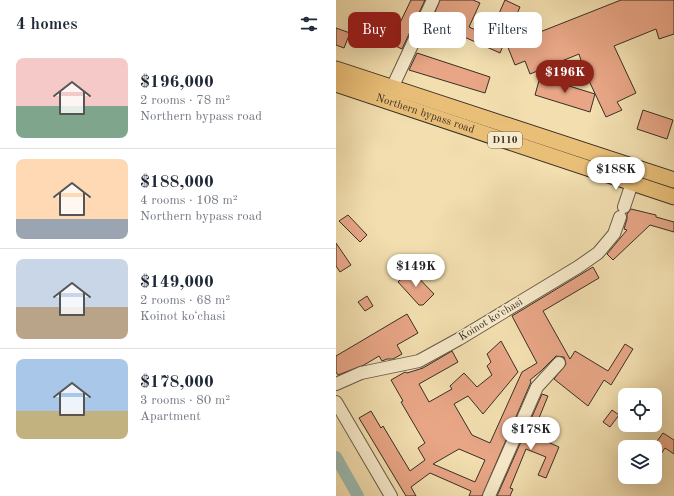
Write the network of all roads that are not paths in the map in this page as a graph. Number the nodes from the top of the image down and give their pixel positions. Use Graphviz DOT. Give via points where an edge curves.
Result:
graph roads {
  1 [pos="433,0"];
  2 [pos="336,69"];
  3 [pos="336,84"];
  4 [pos="392,88"];
  5 [pos="674,180"];
  6 [pos="632,183"];
  7 [pos="674,197"];
  8 [pos="559,363"];
  9 [pos="336,384"];
  10 [pos="336,402"];
  11 [pos="391,496"];
  12 [pos="489,496"];
  1 -- 4 [label="street"];
  2 -- 4 [label="main road, Northern bypass road / D110"];
  3 -- 6 [label="main road, Northern bypass road / D110"];
  4 -- 5 [label="main road, Northern bypass road / D110"];
  6 -- 7 [label="main road, Northern bypass road / D110"];
  6 -- 9 [label="street, Koinot koʻchasi" via="614,234 598,254 419,361 361,373"];
  8 -- 12 [label="street" via="537,387"];
  10 -- 11 [label="street"];
}
